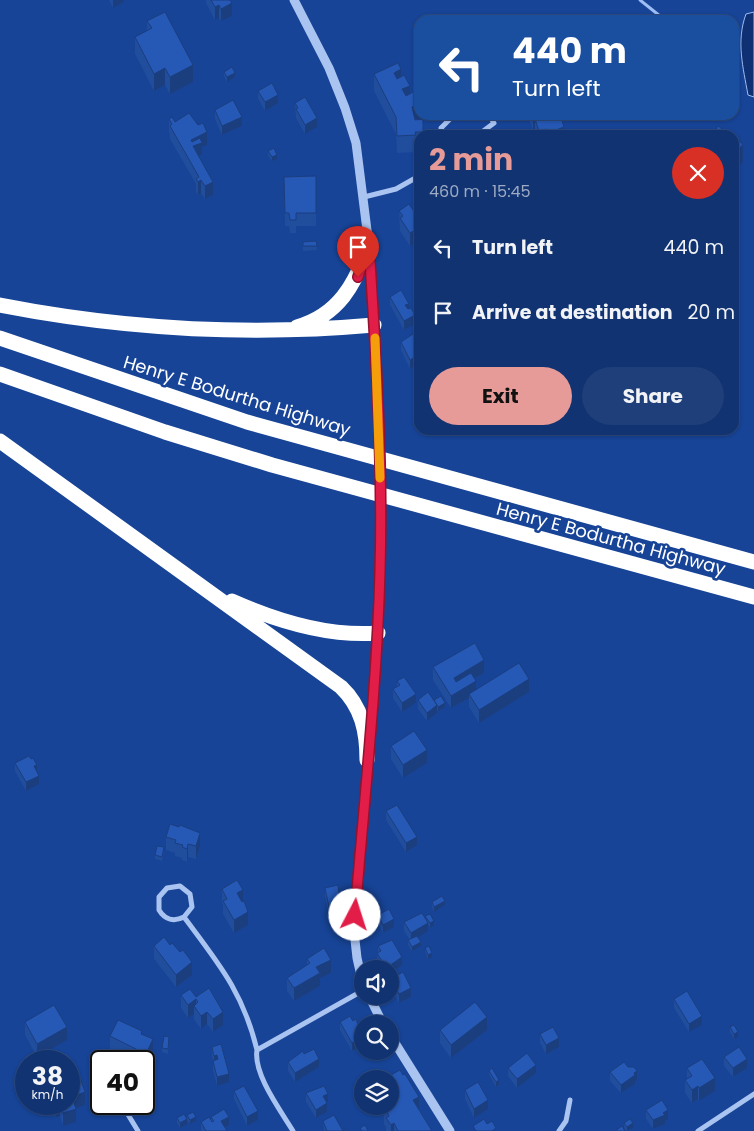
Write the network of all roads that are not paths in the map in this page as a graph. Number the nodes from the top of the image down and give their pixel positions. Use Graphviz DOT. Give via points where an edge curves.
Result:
graph roads {
  1 [pos="294,0"];
  2 [pos="449,120"];
  3 [pos="493,120"];
  4 [pos="442,130"];
  5 [pos="484,130"];
  6 [pos="414,179"];
  7 [pos="364,197"];
  8 [pos="369,246"];
  9 [pos="0,305"];
  10 [pos="374,324"];
  11 [pos="266,332"];
  12 [pos="0,338"];
  13 [pos="0,374"];
  14 [pos="0,441"];
  15 [pos="754,562"];
  16 [pos="181,572"];
  17 [pos="754,597"];
  18 [pos="378,633"];
  19 [pos="367,760"];
  20 [pos="184,917"];
  21 [pos="357,960"];
  22 [pos="354,995"];
  23 [pos="399,1049"];
  24 [pos="257,1050"];
  25 [pos="754,1094"];
  26 [pos="570,1100"];
  27 [pos="128,1115"];
  28 [pos="291,1130"];
  29 [pos="138,1131"];
  30 [pos="450,1131"];
  31 [pos="559,1131"];
  32 [pos="698,1131"];
  1 -- 7 [label="street" via="329,68 345,108 356,143"];
  2 -- 4 [label="street"];
  3 -- 5 [label="street"];
  6 -- 7 [label="street" via="396,189"];
  7 -- 8 [label="street"];
  8 -- 10 [label="street"];
  8 -- 11 [label="highway" via="354,284 329,310 303,325"];
  9 -- 11 [label="highway" via="137,324"];
  10 -- 11 [label="highway"];
  10 -- 18 [label="street, bridge" via="379,417"];
  12 -- 15 [label="highway, Henry E Bodurtha Highway" via="256,425"];
  13 -- 17 [label="highway, Henry E Bodurtha Highway" via="138,423 272,465"];
  14 -- 16 [label="highway"];
  16 -- 18 [label="highway" via="222,596 276,618 322,630"];
  16 -- 19 [label="highway" via="348,693 364,724"];
  18 -- 19 [label="street"];
  19 -- 21 [label="street" via="354,931"];
  20 -- 20 [label="street" via="172,920 161,912 158,900 161,892 180,886 190,894 192,907"];
  20 -- 24 [label="street" via="238,993"];
  22 -- 24 [label="street"];
  23 -- 30 [label="street"];
  24 -- 28 [label="street" via="264,1081"];
  25 -- 32 [label="street"];
  26 -- 31 [label="street" via="566,1122"];
  27 -- 29 [label="street"];
}
